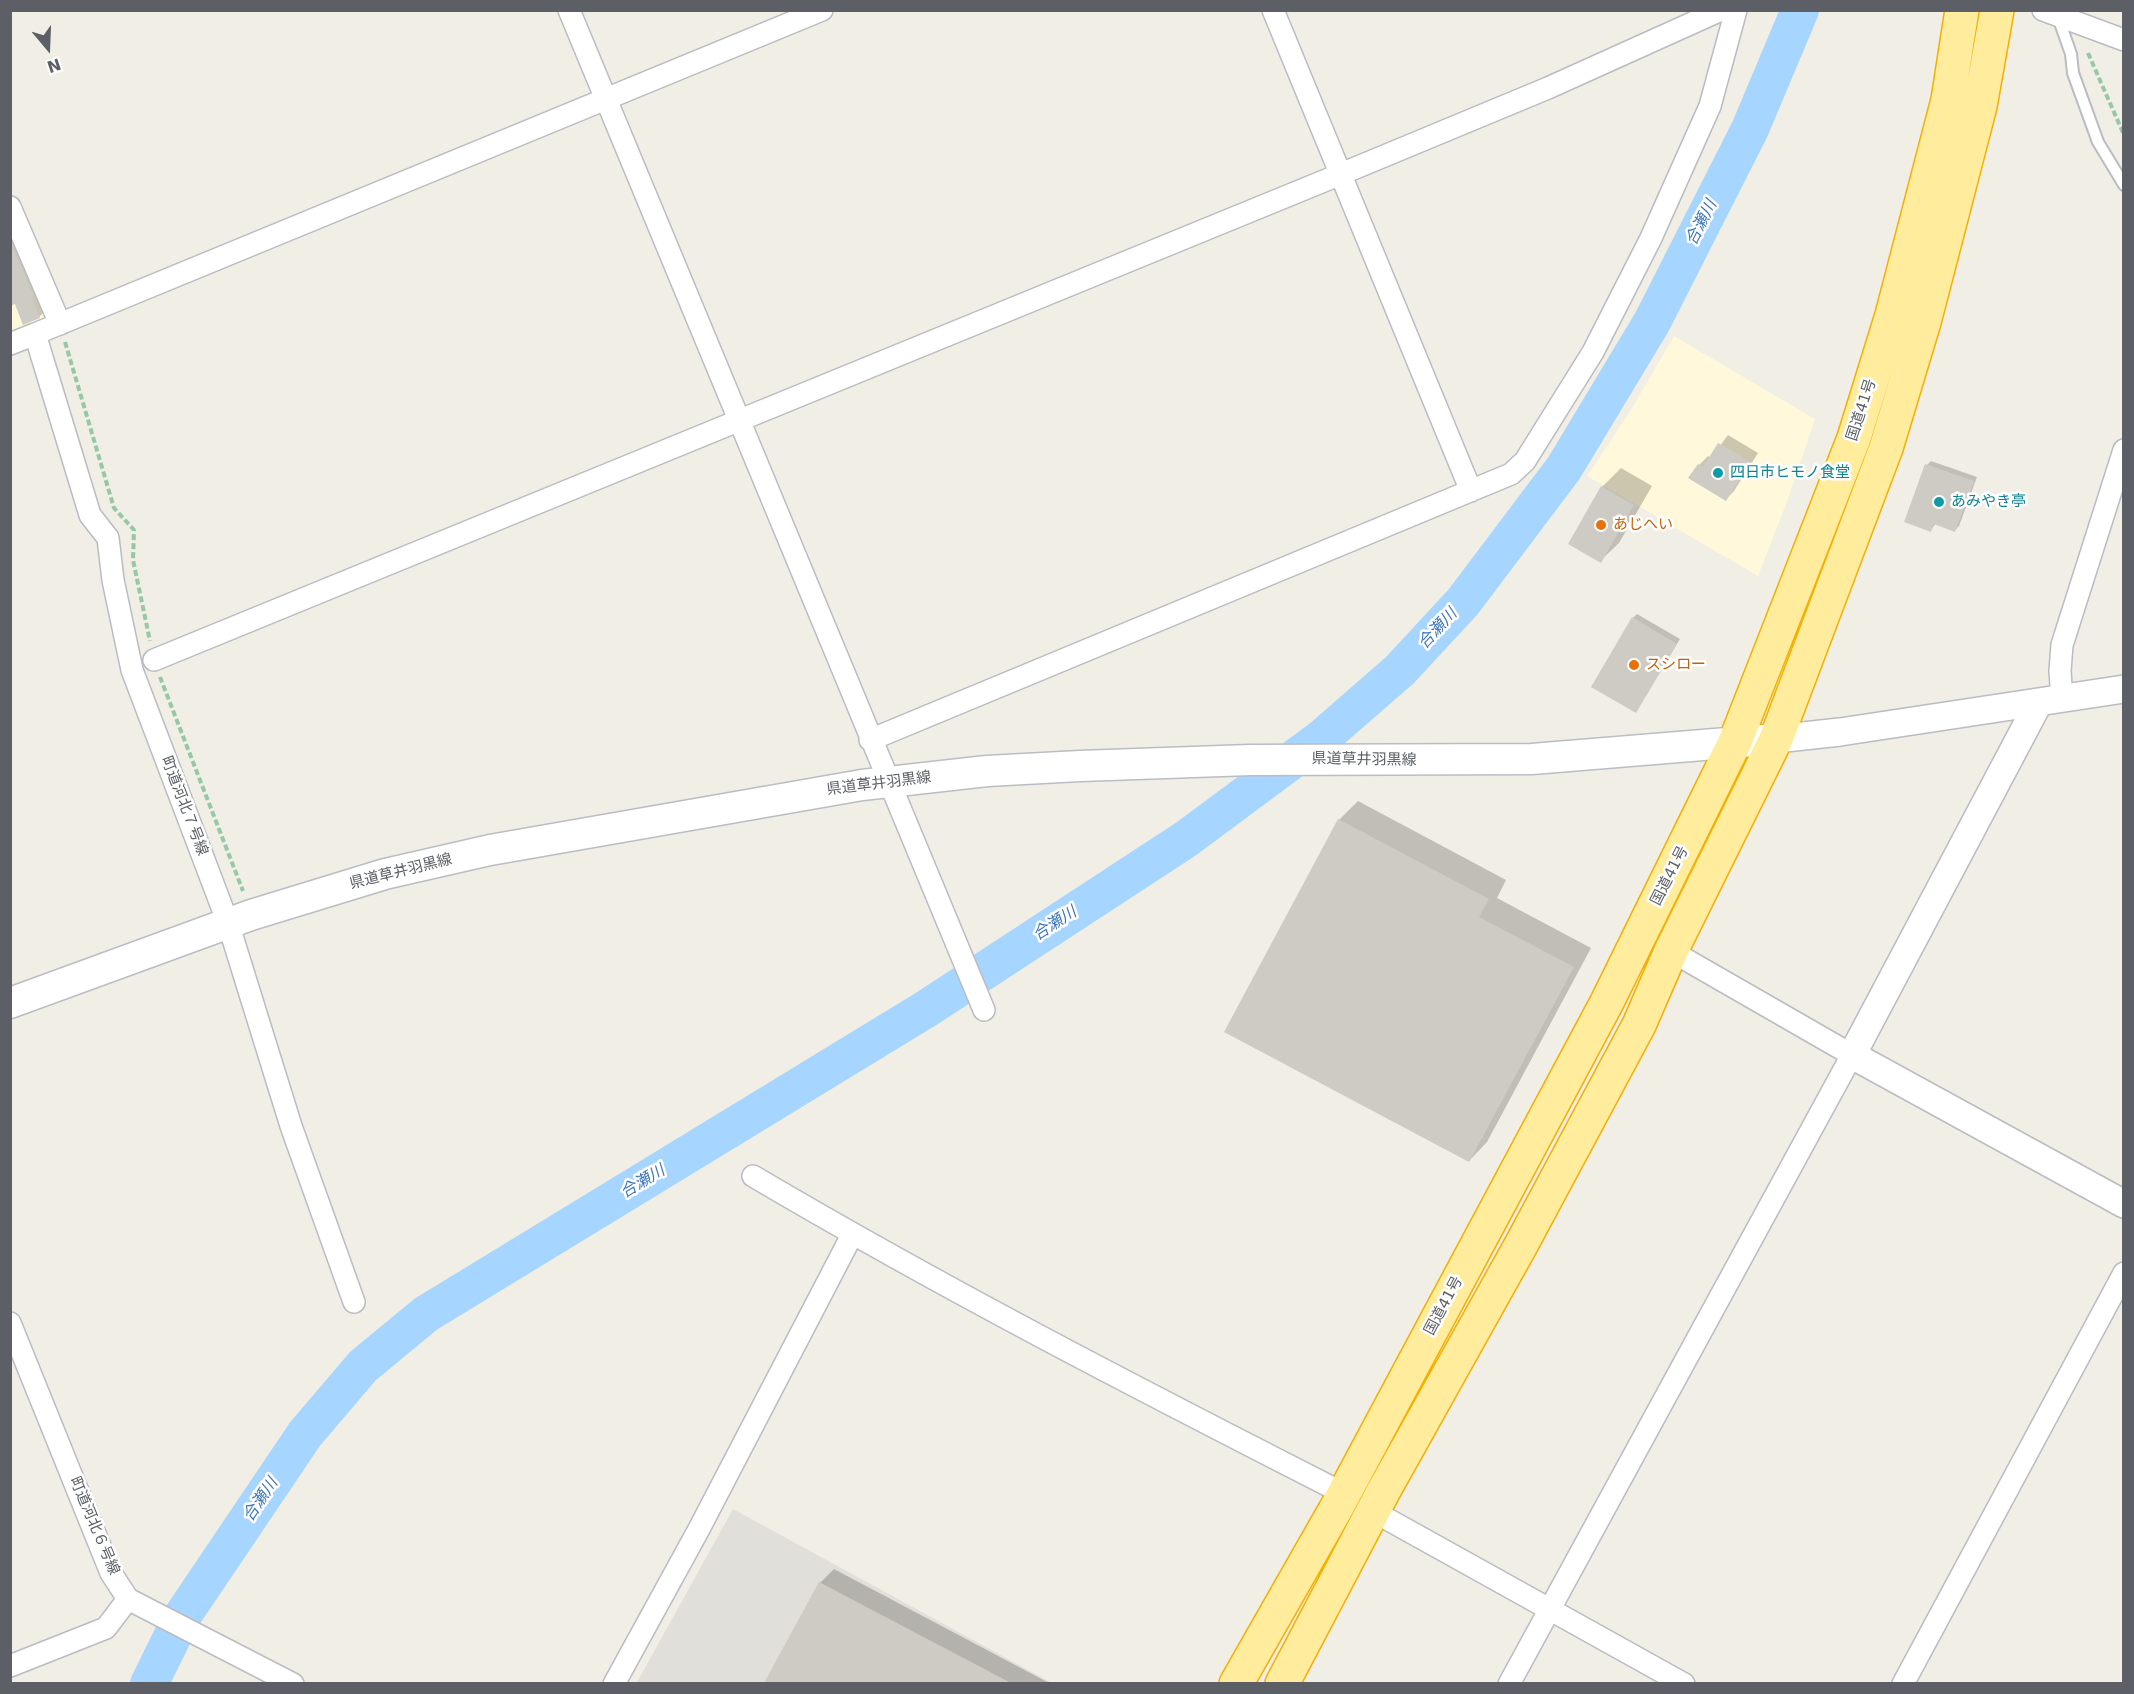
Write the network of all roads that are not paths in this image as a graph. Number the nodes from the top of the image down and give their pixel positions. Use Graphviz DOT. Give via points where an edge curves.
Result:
graph roads {
  1 [pos="569,10"];
  2 [pos="822,10"];
  3 [pos="1273,10"];
  4 [pos="1721,10"];
  5 [pos="1736,10"];
  6 [pos="1962,10"];
  7 [pos="1997,10"];
  8 [pos="2058,16"];
  9 [pos="2124,40"];
  10 [pos="606,99"];
  11 [pos="1341,174"];
  12 [pos="2124,185"];
  13 [pos="11,210"];
  14 [pos="60,324"];
  15 [pos="35,334"];
  16 [pos="10,344"];
  17 [pos="738,419"];
  18 [pos="2124,450"];
  19 [pos="1471,491"];
  20 [pos="154,660"];
  21 [pos="2124,688"];
  22 [pos="2051,701"];
  23 [pos="1776,739"];
  24 [pos="870,740"];
  25 [pos="1734,742"];
  26 [pos="888,782"];
  27 [pos="240,919"];
  28 [pos="1671,951"];
  29 [pos="10,1003"];
  30 [pos="984,1010"];
  31 [pos="1852,1055"];
  32 [pos="753,1176"];
  33 [pos="2124,1204"];
  34 [pos="852,1235"];
  35 [pos="2124,1273"];
  36 [pos="354,1302"];
  37 [pos="10,1323"];
  38 [pos="1329,1486"];
  39 [pos="1389,1520"];
  40 [pos="128,1599"];
  41 [pos="1549,1610"];
  42 [pos="10,1666"];
  43 [pos="293,1683"];
  44 [pos="614,1683"];
  45 [pos="1236,1683"];
  46 [pos="1282,1683"];
  47 [pos="1509,1683"];
  48 [pos="1684,1683"];
  49 [pos="1903,1683"];
  1 -- 10 [label="street"];
  2 -- 10 [label="street"];
  3 -- 11 [label="street"];
  4 -- 11 [label="street" via="1548,88"];
  5 -- 19 [label="street" via="1710,106 1651,238 1593,352 1525,461 1511,474"];
  6 -- 25 [label="highway, 国道41号" via="1948,100 1892,315 1854,438"];
  7 -- 23 [label="highway" via="1980,106 1924,322 1886,448"];
  8 -- 9 [label="street"];
  8 -- 12 [label="lane" via="2098,142"];
  10 -- 14 [label="street"];
  10 -- 17 [label="street"];
  11 -- 17 [label="street"];
  11 -- 19 [label="street"];
  13 -- 14 [label="street"];
  14 -- 15 [label="street"];
  15 -- 16 [label="street"];
  15 -- 27 [label="street, 町道河北７号線" via="90,515 108,538 135,679"];
  17 -- 20 [label="street"];
  17 -- 24 [label="street"];
  18 -- 22 [label="street" via="2062,645 2060,671"];
  19 -- 24 [label="street"];
  21 -- 22 [label="street"];
  22 -- 23 [label="street"];
  22 -- 31 [label="street"];
  23 -- 25 [label="main road, 県道草井羽黒線"];
  23 -- 28 [label="highway"];
  24 -- 26 [label="street"];
  25 -- 26 [label="main road, 県道草井羽黒線" via="1532,759 1250,760 987,771"];
  25 -- 45 [label="highway, 国道41号" via="1601,1012 1338,1505"];
  26 -- 27 [label="main road, 県道草井羽黒線" via="490,849 385,874"];
  26 -- 30 [label="street"];
  27 -- 29 [label="main road, 県道草井羽黒線"];
  27 -- 36 [label="street, 町道河北７号線" via="291,1126"];
  28 -- 31 [label="street"];
  28 -- 46 [label="highway" via="1639,1025"];
  31 -- 33 [label="street"];
  31 -- 41 [label="street"];
  32 -- 34 [label="street"];
  34 -- 38 [label="street"];
  34 -- 44 [label="street"];
  35 -- 49 [label="street"];
  37 -- 40 [label="street, 町道河北６号線" via="111,1573"];
  39 -- 41 [label="street"];
  40 -- 42 [label="street" via="106,1628"];
  40 -- 43 [label="street"];
  41 -- 47 [label="street"];
  41 -- 48 [label="street"];
}
